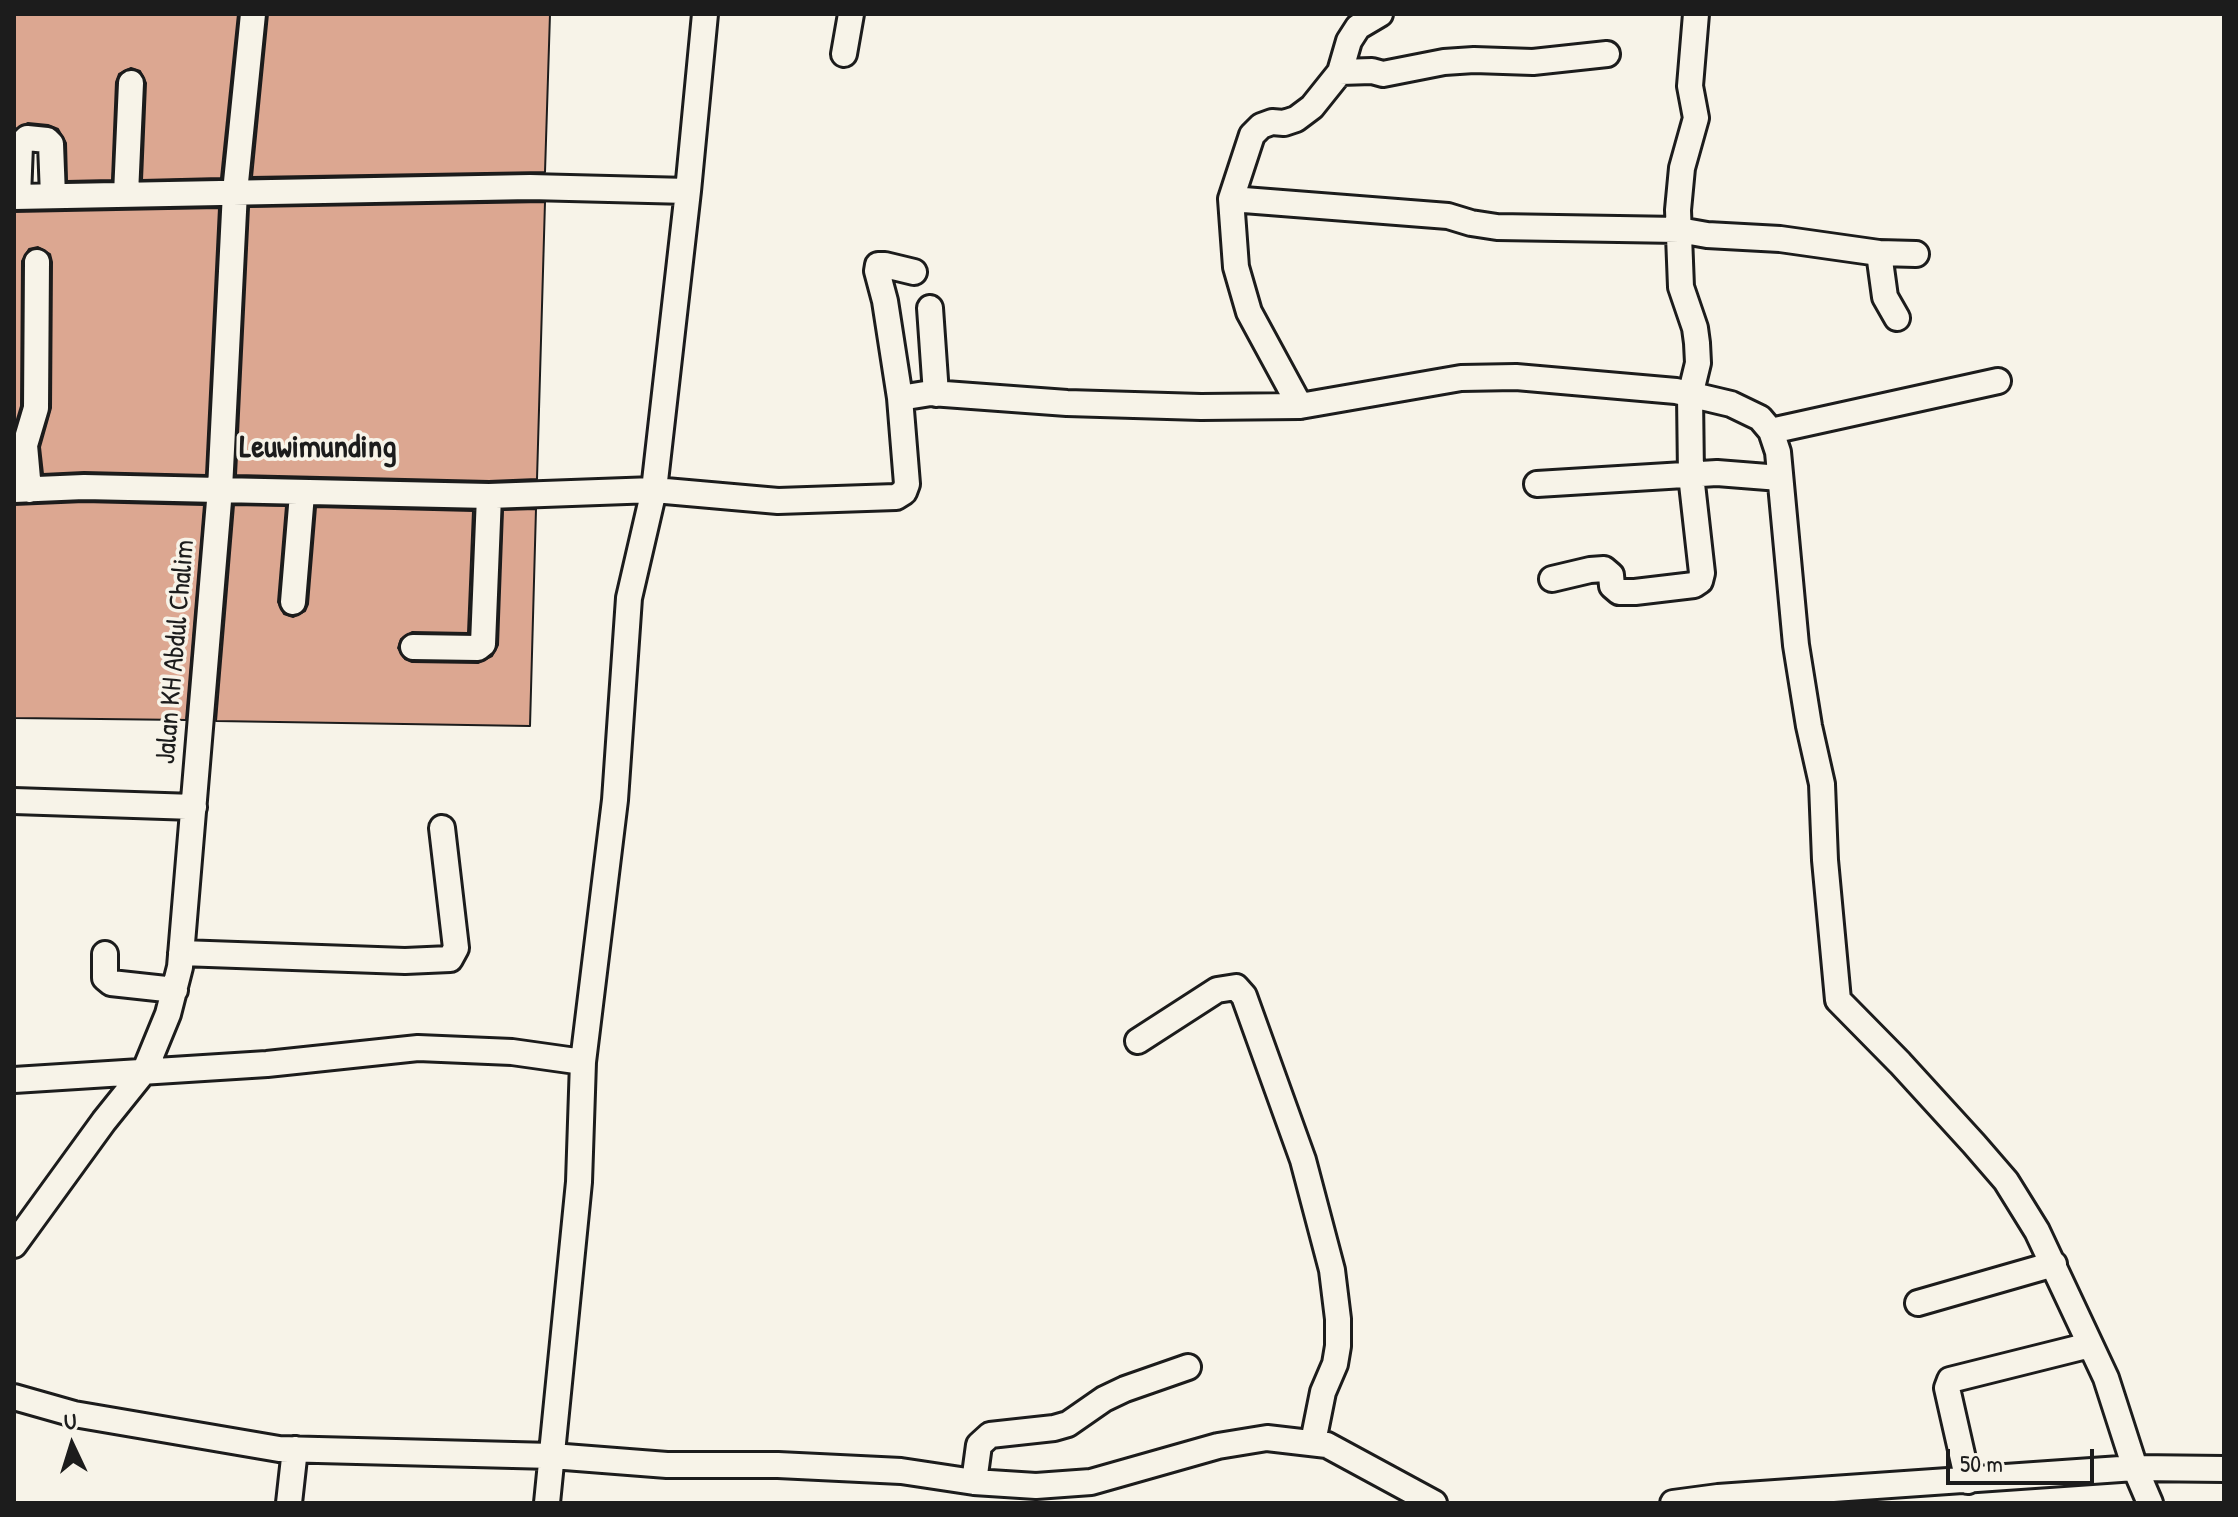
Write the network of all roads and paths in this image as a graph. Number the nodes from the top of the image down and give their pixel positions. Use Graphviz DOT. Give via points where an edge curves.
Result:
graph roads {
  1 [pos="253,14"];
  2 [pos="705,14"];
  3 [pos="851,14"];
  4 [pos="1380,14"];
  5 [pos="1696,14"];
  6 [pos="844,54"];
  7 [pos="1607,54"];
  8 [pos="1340,72"];
  9 [pos="131,83"];
  10 [pos="688,191"];
  11 [pos="235,192"];
  12 [pos="126,194"];
  13 [pos="53,196"];
  14 [pos="16,197"];
  15 [pos="1231,199"];
  16 [pos="1679,230"];
  17 [pos="1879,253"];
  18 [pos="1916,254"];
  19 [pos="37,262"];
  20 [pos="914,272"];
  21 [pos="930,308"];
  22 [pos="1897,318"];
  23 [pos="1998,381"];
  24 [pos="948,394"];
  25 [pos="1690,396"];
  26 [pos="900,398"];
  27 [pos="1300,406"];
  28 [pos="1771,431"];
  29 [pos="1691,475"];
  30 [pos="1780,478"];
  31 [pos="1537,484"];
  32 [pos="220,489"];
  33 [pos="21,490"];
  34 [pos="654,490"];
  35 [pos="302,494"];
  36 [pos="489,496"];
  37 [pos="1552,579"];
  38 [pos="293,602"];
  39 [pos="413,647"];
  40 [pos="14,801"];
  41 [pos="194,807"];
  42 [pos="442,828"];
  43 [pos="181,953"];
  44 [pos="105,954"];
  45 [pos="175,990"];
  46 [pos="1138,1041"];
  47 [pos="583,1062"];
  48 [pos="145,1070"];
  49 [pos="14,1080"];
  50 [pos="14,1245"];
  51 [pos="2054,1264"];
  52 [pos="1918,1303"];
  53 [pos="2090,1345"];
  54 [pos="1188,1367"];
  55 [pos="14,1397"];
  56 [pos="1320,1444"];
  57 [pos="295,1449"];
  58 [pos="552,1456"];
  59 [pos="2135,1468"];
  60 [pos="2224,1469"];
  61 [pos="1968,1481"];
  62 [pos="974,1482"];
  63 [pos="289,1503"];
  64 [pos="547,1503"];
  65 [pos="1434,1503"];
  66 [pos="1673,1503"];
  67 [pos="2150,1503"];
  1 -- 11 [label="street, Jalan KH Abdul Chalim"];
  2 -- 10 [label="street"];
  3 -- 6 [label="street"];
  4 -- 8 [label="street" via="1358,27"];
  5 -- 16 [label="street" via="1690,86 1696,118 1682,168"];
  7 -- 8 [label="street" via="1533,62 1444,62 1383,74"];
  8 -- 15 [label="street" via="1296,119 1272,122 1252,135"];
  9 -- 12 [label="street"];
  10 -- 11 [label="street" via="530,187"];
  10 -- 34 [label="street"];
  11 -- 12 [label="street"];
  11 -- 32 [label="street, Jalan KH Abdul Chalim"];
  12 -- 13 [label="street"];
  13 -- 14 [label="street"];
  13 -- 14 [label="street" via="51,144 27,138 20,145"];
  15 -- 16 [label="street" via="1448,216 1497,227"];
  15 -- 27 [label="street" via="1236,267 1249,312"];
  16 -- 17 [label="street"];
  16 -- 25 [label="street" via="1681,287 1697,343"];
  17 -- 18 [label="street"];
  17 -- 22 [label="street" via="1885,297"];
  19 -- 33 [label="street" via="36,408 25,445"];
  20 -- 26 [label="street" via="885,265 878,265 877,271"];
  21 -- 24 [label="street"];
  23 -- 28 [label="street"];
  24 -- 26 [label="street"];
  24 -- 27 [label="street" via="1067,403"];
  25 -- 27 [label="street" via="1516,377 1461,378"];
  25 -- 28 [label="street" via="1731,404 1760,418"];
  25 -- 29 [label="street"];
  26 -- 34 [label="street" via="907,484 896,497 778,501"];
  28 -- 30 [label="street"];
  29 -- 30 [label="street"];
  29 -- 31 [label="street"];
  29 -- 37 [label="street" via="1700,581 1619,592 1604,569"];
  30 -- 51 [label="street" via="1796,645 1822,784 1838,1000 2006,1181"];
  32 -- 33 [label="street"];
  32 -- 35 [label="street"];
  32 -- 41 [label="street, Jalan KH Abdul Chalim"];
  34 -- 36 [label="street"];
  34 -- 47 [label="street" via="629,598 615,800"];
  35 -- 36 [label="street"];
  35 -- 38 [label="street"];
  36 -- 39 [label="street" via="483,644"];
  40 -- 41 [label="street"];
  41 -- 43 [label="street, Jalan KH Abdul Chalim"];
  42 -- 43 [label="street" via="456,948 450,959"];
  43 -- 45 [label="street, Jalan KH Abdul Chalim"];
  44 -- 45 [label="street" via="105,978 111,983"];
  45 -- 48 [label="street, Jalan KH Abdul Chalim"];
  46 -- 56 [label="street" via="1217,990 1236,987 1244,996 1303,1160 1332,1270 1338,1346 1323,1392"];
  47 -- 48 [label="street" via="418,1048"];
  47 -- 58 [label="street" via="579,1182"];
  48 -- 49 [label="street"];
  48 -- 50 [label="street, Jalan KH Abdul Chalim"];
  51 -- 52 [label="street"];
  51 -- 53 [label="street"];
  53 -- 59 [label="street"];
  53 -- 61 [label="street" via="1950,1380 1947,1388"];
  54 -- 62 [label="street" via="1125,1389 1068,1424 990,1435 979,1445"];
  55 -- 57 [label="street" via="88,1417"];
  56 -- 62 [label="street" via="1267,1438 1218,1446 1091,1482"];
  56 -- 65 [label="street"];
  57 -- 58 [label="street"];
  57 -- 63 [label="street"];
  58 -- 62 [label="street" via="667,1465 901,1471"];
  58 -- 64 [label="street"];
  59 -- 60 [label="street"];
  59 -- 61 [label="street"];
  59 -- 67 [label="street"];
  61 -- 66 [label="street"];
}
